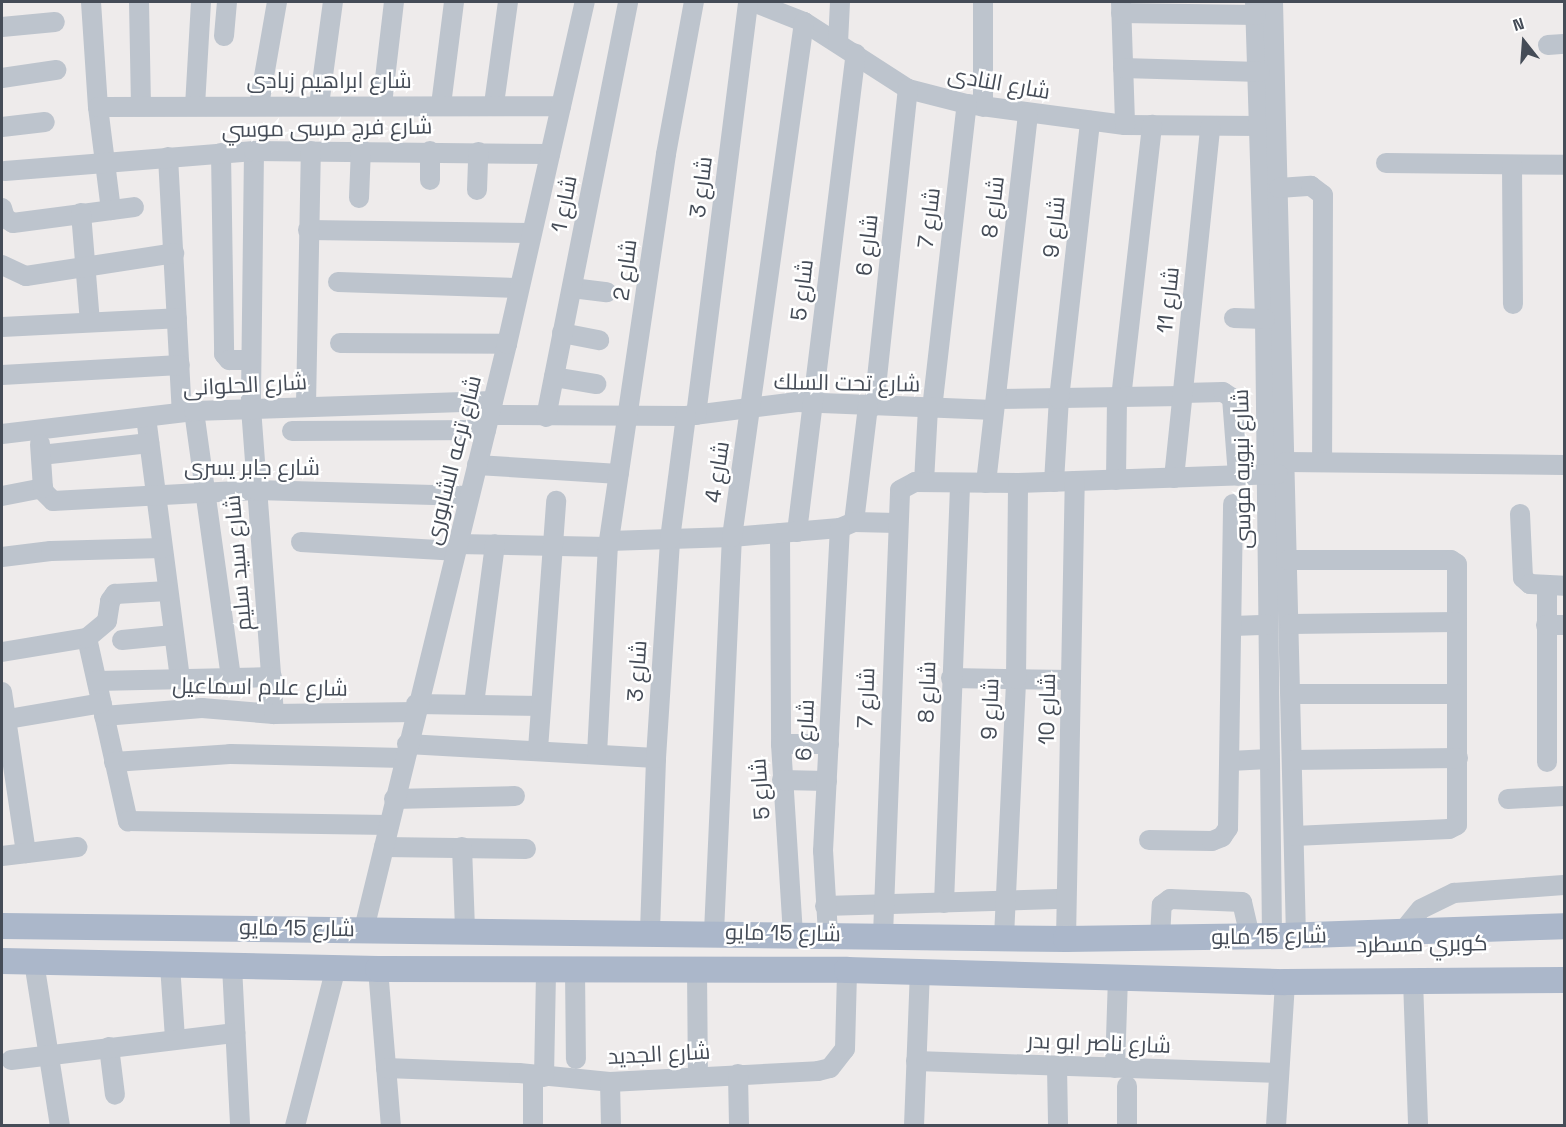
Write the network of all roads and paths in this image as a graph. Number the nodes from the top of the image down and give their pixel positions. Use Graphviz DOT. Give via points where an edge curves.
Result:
graph roads {
  1 [pos="91,2"];
  2 [pos="139,2"];
  3 [pos="201,2"];
  4 [pos="227,2"];
  5 [pos="277,2"];
  6 [pos="333,2"];
  7 [pos="394,2"];
  8 [pos="454,2"];
  9 [pos="508,2"];
  10 [pos="585,2"];
  11 [pos="628,2"];
  12 [pos="694,2"];
  13 [pos="751,2"];
  14 [pos="840,2"];
  15 [pos="982,2"];
  16 [pos="1273,2"];
  17 [pos="776,6"];
  18 [pos="1121,7"];
  19 [pos="1255,8"];
  20 [pos="55,22"];
  21 [pos="804,22"];
  22 [pos="2,27"];
  23 [pos="224,36"];
  24 [pos="838,43"];
  25 [pos="856,54"];
  26 [pos="1123,68"];
  27 [pos="56,70"];
  28 [pos="1260,72"];
  29 [pos="2,78"];
  30 [pos="908,89"];
  31 [pos="382,104"];
  32 [pos="494,104"];
  33 [pos="259,105"];
  34 [pos="319,105"];
  35 [pos="441,105"];
  36 [pos="141,106"];
  37 [pos="195,106"];
  38 [pos="561,106"];
  39 [pos="975,106"];
  40 [pos="98,107"];
  41 [pos="1028,115"];
  42 [pos="1090,121"];
  43 [pos="45,122"];
  44 [pos="1125,125"];
  45 [pos="1152,125"];
  46 [pos="1261,126"];
  47 [pos="2,127"];
  48 [pos="1210,127"];
  49 [pos="361,149"];
  50 [pos="254,151"];
  51 [pos="310,151"];
  52 [pos="430,151"];
  53 [pos="477,152"];
  54 [pos="221,153"];
  55 [pos="550,154"];
  56 [pos="168,157"];
  57 [pos="105,161"];
  58 [pos="1386,164"];
  59 [pos="1512,165"];
  60 [pos="1564,165"];
  61 [pos="4,171"];
  62 [pos="430,180"];
  63 [pos="1280,188"];
  64 [pos="477,190"];
  65 [pos="359,198"];
  66 [pos="134,207"];
  67 [pos="2,208"];
  68 [pos="111,210"];
  69 [pos="81,213"];
  70 [pos="308,230"];
  71 [pos="530,233"];
  72 [pos="174,253"];
  73 [pos="2,265"];
  74 [pos="85,267"];
  75 [pos="338,282"];
  76 [pos="517,288"];
  77 [pos="572,288"];
  78 [pos="607,292"];
  79 [pos="1513,304"];
  80 [pos="177,318"];
  81 [pos="1234,318"];
  82 [pos="1264,319"];
  83 [pos="90,322"];
  84 [pos="2,327"];
  85 [pos="562,333"];
  86 [pos="599,340"];
  87 [pos="340,343"];
  88 [pos="507,344"];
  89 [pos="251,360"];
  90 [pos="180,365"];
  91 [pos="2,375"];
  92 [pos="554,377"];
  93 [pos="596,384"];
  94 [pos="1183,394"];
  95 [pos="1119,398"];
  96 [pos="1059,399"];
  97 [pos="813,403"];
  98 [pos="306,405"];
  99 [pos="995,405"];
  100 [pos="871,406"];
  101 [pos="250,408"];
  102 [pos="930,408"];
  103 [pos="752,409"];
  104 [pos="188,412"];
  105 [pos="490,415"];
  106 [pos="691,415"];
  107 [pos="146,417"];
  108 [pos="546,417"];
  109 [pos="627,418"];
  110 [pos="38,429"];
  111 [pos="292,431"];
  112 [pos="2,434"];
  113 [pos="149,443"];
  114 [pos="41,455"];
  115 [pos="1322,462"];
  116 [pos="477,465"];
  117 [pos="1564,465"];
  118 [pos="1287,468"];
  119 [pos="619,474"];
  120 [pos="1266,475"];
  121 [pos="1238,476"];
  122 [pos="1174,478"];
  123 [pos="1116,480"];
  124 [pos="1075,481"];
  125 [pos="924,482"];
  126 [pos="1054,482"];
  127 [pos="986,483"];
  128 [pos="1018,483"];
  129 [pos="960,484"];
  130 [pos="41,489"];
  131 [pos="256,490"];
  132 [pos="204,492"];
  133 [pos="155,493"];
  134 [pos="2,496"];
  135 [pos="469,496"];
  136 [pos="556,501"];
  137 [pos="1233,504"];
  138 [pos="1520,513"];
  139 [pos="897,523"];
  140 [pos="847,525"];
  141 [pos="788,532"];
  142 [pos="732,537"];
  143 [pos="670,538"];
  144 [pos="301,542"];
  145 [pos="495,544"];
  146 [pos="609,544"];
  147 [pos="553,545"];
  148 [pos="162,548"];
  149 [pos="456,548"];
  150 [pos="2,557"];
  151 [pos="1288,560"];
  152 [pos="1556,585"];
  153 [pos="168,591"];
  154 [pos="1457,622"];
  155 [pos="1290,624"];
  156 [pos="1268,625"];
  157 [pos="1555,625"];
  158 [pos="1233,626"];
  159 [pos="173,635"];
  160 [pos="87,638"];
  161 [pos="122,640"];
  162 [pos="2,652"];
  163 [pos="272,677"];
  164 [pos="231,678"];
  165 [pos="951,678"];
  166 [pos="1016,679"];
  167 [pos="180,680"];
  168 [pos="1071,680"];
  169 [pos="97,681"];
  170 [pos="1555,681"];
  171 [pos="2,692"];
  172 [pos="1291,694"];
  173 [pos="1457,694"];
  174 [pos="474,704"];
  175 [pos="541,706"];
  176 [pos="416,708"];
  177 [pos="103,710"];
  178 [pos="273,714"];
  179 [pos="4,720"];
  180 [pos="781,744"];
  181 [pos="829,744"];
  182 [pos="538,749"];
  183 [pos="405,751"];
  184 [pos="597,754"];
  185 [pos="656,758"];
  186 [pos="1458,758"];
  187 [pos="1269,759"];
  188 [pos="1230,760"];
  189 [pos="1292,760"];
  190 [pos="114,762"];
  191 [pos="1547,762"];
  192 [pos="782,780"];
  193 [pos="827,781"];
  194 [pos="9,794"];
  195 [pos="515,796"];
  196 [pos="1564,796"];
  197 [pos="394,799"];
  198 [pos="1508,799"];
  199 [pos="389,825"];
  200 [pos="1294,836"];
  201 [pos="1149,840"];
  202 [pos="77,847"];
  203 [pos="384,847"];
  204 [pos="462,847"];
  205 [pos="526,849"];
  206 [pos="26,853"];
  207 [pos="2,856"];
  208 [pos="1564,885"];
  209 [pos="1066,899"];
  210 [pos="1006,902"];
  211 [pos="944,903"];
  212 [pos="883,904"];
  213 [pos="825,906"];
  214 [pos="2,926"];
  215 [pos="1564,926"];
  216 [pos="364,929"];
  217 [pos="465,929"];
  218 [pos="650,931"];
  219 [pos="714,932"];
  220 [pos="793,934"];
  221 [pos="828,934"];
  222 [pos="883,935"];
  223 [pos="1275,936"];
  224 [pos="1004,937"];
  225 [pos="1160,938"];
  226 [pos="1066,939"];
  227 [pos="1564,942"];
  228 [pos="1395,947"];
  229 [pos="2,961"];
  230 [pos="34,962"];
  231 [pos="170,964"];
  232 [pos="1564,964"];
  233 [pos="232,966"];
  234 [pos="336,968"];
  235 [pos="378,969"];
  236 [pos="546,969"];
  237 [pos="697,969"];
  238 [pos="575,970"];
  239 [pos="847,970"];
  240 [pos="920,972"];
  241 [pos="1118,977"];
  242 [pos="1413,980"];
  243 [pos="1564,980"];
  244 [pos="1285,982"];
  245 [pos="235,1033"];
  246 [pos="175,1039"];
  247 [pos="109,1047"];
  248 [pos="48,1055"];
  249 [pos="576,1059"];
  250 [pos="10,1060"];
  251 [pos="916,1061"];
  252 [pos="1058,1066"];
  253 [pos="386,1068"];
  254 [pos="1115,1068"];
  255 [pos="1279,1073"];
  256 [pos="738,1074"];
  257 [pos="539,1076"];
  258 [pos="698,1076"];
  259 [pos="610,1082"];
  260 [pos="1127,1086"];
  261 [pos="115,1095"];
  262 [pos="60,1125"];
  263 [pos="240,1125"];
  264 [pos="295,1125"];
  265 [pos="391,1125"];
  266 [pos="532,1125"];
  267 [pos="611,1125"];
  268 [pos="738,1125"];
  269 [pos="914,1125"];
  270 [pos="1058,1125"];
  271 [pos="1126,1125"];
  272 [pos="1276,1125"];
  273 [pos="1418,1125"];
  1 -- 40 [label="street"];
  2 -- 36 [label="street"];
  3 -- 37 [label="street"];
  4 -- 23 [label="street"];
  5 -- 33 [label="street"];
  6 -- 34 [label="street"];
  7 -- 31 [label="street"];
  8 -- 35 [label="street"];
  9 -- 32 [label="street"];
  10 -- 38 [label="street, شارع ترعه الشابورى"];
  11 -- 77 [label="street, شارع 1"];
  12 -- 109 [label="street, شارع 2" via="666,154"];
  13 -- 17 [label="street, شارع النادى"];
  13 -- 106 [label="street, شارع 3"];
  14 -- 24 [label="street"];
  15 -- 39 [label="street, شارع 7"];
  16 -- 63 [label="street, شارع نبويه موسى"];
  17 -- 21 [label="street, شارع النادى"];
  18 -- 19 [label="street"];
  18 -- 26 [label="street"];
  19 -- 28 [label="street, شارع نبويه موسى"];
  20 -- 22 [label="street"];
  21 -- 24 [label="street, شارع النادى"];
  21 -- 103 [label="street, شارع 4"];
  24 -- 25 [label="street, شارع النادى"];
  25 -- 30 [label="street, شارع النادى"];
  25 -- 97 [label="street, شارع 5"];
  26 -- 28 [label="street"];
  26 -- 44 [label="street"];
  27 -- 29 [label="street"];
  28 -- 46 [label="street, شارع نبويه موسى"];
  30 -- 39 [label="street, شارع النادى"];
  30 -- 100 [label="street, شارع 6"];
  31 -- 34 [label="street, شارع ابراهيم زبادى"];
  31 -- 35 [label="street, شارع ابراهيم زبادى"];
  32 -- 35 [label="street, شارع ابراهيم زبادى"];
  32 -- 38 [label="street, شارع ابراهيم زبادى"];
  33 -- 34 [label="street, شارع ابراهيم زبادى"];
  33 -- 37 [label="street, شارع ابراهيم زبادى"];
  36 -- 37 [label="street, شارع ابراهيم زبادى"];
  36 -- 40 [label="street, شارع ابراهيم زبادى"];
  38 -- 55 [label="street, شارع ترعه الشابورى"];
  39 -- 41 [label="street, شارع النادى"];
  39 -- 102 [label="street, شارع 7"];
  40 -- 57 [label="street"];
  41 -- 42 [label="street, شارع النادى"];
  41 -- 99 [label="street, شارع 8"];
  42 -- 44 [label="street, شارع النادى"];
  42 -- 96 [label="street, شارع 9"];
  43 -- 47 [label="street"];
  44 -- 45 [label="street, شارع النادى"];
  45 -- 48 [label="street, شارع النادى"];
  45 -- 95 [label="street"];
  46 -- 48 [label="street, شارع النادى"];
  46 -- 82 [label="street, شارع نبويه موسى"];
  48 -- 94 [label="street, شارع 11"];
  49 -- 51 [label="street, شارع فرج مرسى موسي"];
  49 -- 52 [label="street, شارع فرج مرسى موسي"];
  49 -- 65 [label="street"];
  50 -- 51 [label="street, شارع فرج مرسى موسي"];
  50 -- 54 [label="street, شارع فرج مرسى موسي"];
  50 -- 89 [label="street, شارع سيد سليم"];
  51 -- 70 [label="street"];
  52 -- 53 [label="street, شارع فرج مرسى موسي"];
  52 -- 62 [label="street"];
  53 -- 55 [label="street, شارع فرج مرسى موسي"];
  53 -- 64 [label="street"];
  54 -- 56 [label="street, شارع فرج مرسى موسي"];
  54 -- 89 [label="street" via="224,354 229,360"];
  55 -- 71 [label="street, شارع ترعه الشابورى"];
  56 -- 57 [label="street, شارع فرج مرسى موسي"];
  56 -- 72 [label="street"];
  57 -- 61 [label="street, شارع فرج مرسى موسي"];
  57 -- 68 [label="street"];
  58 -- 59 [label="street"];
  59 -- 60 [label="street"];
  59 -- 79 [label="street"];
  63 -- 115 [label="street" via="1311,186 1323,195"];
  63 -- 118 [label="street, شارع نبويه موسى"];
  66 -- 68 [label="street"];
  67 -- 69 [label="street" via="5,218 13,223"];
  68 -- 69 [label="street"];
  69 -- 74 [label="street"];
  70 -- 71 [label="street"];
  70 -- 98 [label="street"];
  71 -- 76 [label="street, شارع ترعه الشابورى"];
  72 -- 74 [label="street"];
  72 -- 80 [label="street"];
  73 -- 74 [label="street" via="26,276"];
  74 -- 83 [label="street"];
  75 -- 76 [label="street"];
  76 -- 88 [label="street, شارع ترعه الشابورى"];
  77 -- 78 [label="street"];
  77 -- 85 [label="street, شارع 1"];
  80 -- 83 [label="street"];
  80 -- 90 [label="street"];
  81 -- 82 [label="street"];
  82 -- 120 [label="street, شارع نبويه موسى"];
  83 -- 84 [label="street"];
  85 -- 86 [label="street"];
  85 -- 92 [label="street, شارع 1"];
  87 -- 88 [label="street"];
  88 -- 105 [label="street, شارع ترعه الشابورى"];
  89 -- 101 [label="street, شارع سيد سليم"];
  90 -- 91 [label="street"];
  90 -- 104 [label="street"];
  92 -- 93 [label="street"];
  92 -- 108 [label="street, شارع 1"];
  94 -- 95 [label="street, شارع تحت السلك"];
  94 -- 121 [label="street, شارع تحت السلك" via="1223,392 1232,398"];
  94 -- 122 [label="street, شارع 11"];
  95 -- 96 [label="street, شارع تحت السلك"];
  95 -- 123 [label="street"];
  96 -- 99 [label="street, شارع تحت السلك"];
  96 -- 126 [label="street, شارع 9"];
  97 -- 100 [label="street, شارع تحت السلك"];
  97 -- 103 [label="street, شارع تحت السلك" via="782,403"];
  97 -- 141 [label="street, شارع 5"];
  98 -- 101 [label="street, شارع الحلوانى"];
  98 -- 105 [label="street, شارع الحلوانى"];
  99 -- 102 [label="street, شارع تحت السلك"];
  99 -- 127 [label="street, شارع 8"];
  100 -- 102 [label="street, شارع تحت السلك"];
  100 -- 140 [label="street, شارع 6"];
  101 -- 104 [label="street, شارع الحلوانى"];
  101 -- 131 [label="street, شارع سيد سليم"];
  102 -- 125 [label="street, شارع 7"];
  103 -- 106 [label="street, شارع تحت السلك"];
  103 -- 142 [label="street, شارع 4"];
  104 -- 107 [label="street, شارع الحلوانى"];
  104 -- 132 [label="street"];
  105 -- 108 [label="street, شارع تحت السلك"];
  105 -- 111 [label="street"];
  105 -- 116 [label="street, شارع ترعه الشابورى"];
  106 -- 109 [label="street, شارع تحت السلك"];
  106 -- 143 [label="street, شارع 3"];
  107 -- 110 [label="street, شارع الحلوانى"];
  107 -- 113 [label="street"];
  108 -- 109 [label="street, شارع تحت السلك"];
  109 -- 119 [label="street, شارع 2"];
  110 -- 112 [label="street, شارع الحلوانى"];
  110 -- 114 [label="street"];
  113 -- 114 [label="street"];
  113 -- 133 [label="street"];
  114 -- 130 [label="street"];
  115 -- 117 [label="street"];
  115 -- 118 [label="street"];
  116 -- 119 [label="street"];
  116 -- 135 [label="street, شارع ترعه الشابورى"];
  118 -- 120 [label="street"];
  118 -- 151 [label="street, شارع نبويه موسى"];
  119 -- 146 [label="street, شارع 2"];
  120 -- 121 [label="street"];
  120 -- 156 [label="street, شارع نبويه موسى"];
  121 -- 122 [label="street"];
  122 -- 123 [label="street"];
  123 -- 124 [label="street"];
  124 -- 126 [label="street"];
  124 -- 168 [label="street, شارع 10"];
  125 -- 129 [label="street"];
  125 -- 139 [label="street, شارع 7" via="906,484 900,490"];
  126 -- 128 [label="street"];
  127 -- 128 [label="street"];
  127 -- 129 [label="street"];
  128 -- 166 [label="street, شارع 9"];
  129 -- 165 [label="street, شارع 8"];
  130 -- 133 [label="street, شارع جابر يسرى" via="53,501"];
  130 -- 134 [label="street"];
  131 -- 132 [label="street, شارع جابر يسرى"];
  131 -- 135 [label="street, شارع جابر يسرى"];
  131 -- 163 [label="street, شارع سيد سليم"];
  132 -- 133 [label="street, شارع جابر يسرى"];
  132 -- 164 [label="street"];
  133 -- 148 [label="street"];
  135 -- 149 [label="street, شارع ترعه الشابورى"];
  136 -- 147 [label="street"];
  137 -- 158 [label="street"];
  138 -- 152 [label="street" via="1523,578 1530,584"];
  139 -- 140 [label="street"];
  139 -- 212 [label="street, شارع 7"];
  140 -- 141 [label="street"];
  140 -- 181 [label="street, شارع 6"];
  141 -- 142 [label="street"];
  141 -- 180 [label="street, شارع 5"];
  142 -- 143 [label="street"];
  142 -- 219 [label="street, شارع 4"];
  143 -- 146 [label="street"];
  143 -- 185 [label="street, شارع 3"];
  144 -- 149 [label="street"];
  145 -- 147 [label="street"];
  145 -- 149 [label="street"];
  145 -- 174 [label="street"];
  146 -- 147 [label="street"];
  146 -- 184 [label="street, شارع 2"];
  147 -- 175 [label="street"];
  148 -- 150 [label="street" via="51,551"];
  148 -- 153 [label="street"];
  149 -- 176 [label="street, شارع ترعه الشابورى"];
  151 -- 154 [label="street" via="1451,560 1457,568"];
  151 -- 155 [label="street, شارع نبويه موسى"];
  152 -- 157 [label="street"];
  153 -- 159 [label="street"];
  153 -- 160 [label="street" via="115,594 107,621"];
  154 -- 155 [label="street"];
  154 -- 173 [label="street"];
  155 -- 172 [label="street, شارع نبويه موسى"];
  156 -- 158 [label="street"];
  156 -- 187 [label="street, شارع نبويه موسى"];
  157 -- 170 [label="street"];
  158 -- 188 [label="street"];
  159 -- 161 [label="street"];
  159 -- 167 [label="street"];
  160 -- 162 [label="street"];
  160 -- 169 [label="street"];
  163 -- 164 [label="street"];
  163 -- 178 [label="street, شارع سيد سليم"];
  164 -- 167 [label="street"];
  165 -- 166 [label="street"];
  165 -- 211 [label="street, شارع 8"];
  166 -- 168 [label="street"];
  166 -- 210 [label="street, شارع 9"];
  167 -- 169 [label="street"];
  168 -- 209 [label="street, شارع 10"];
  169 -- 177 [label="street"];
  170 -- 191 [label="street"];
  171 -- 179 [label="street"];
  172 -- 173 [label="street"];
  172 -- 189 [label="street, شارع نبويه موسى"];
  173 -- 186 [label="street"];
  174 -- 175 [label="street, شارع علام اسماعيل"];
  174 -- 176 [label="street, شارع علام اسماعيل"];
  175 -- 182 [label="street"];
  176 -- 178 [label="street, شارع علام اسماعيل"];
  176 -- 183 [label="street, شارع ترعه الشابورى"];
  177 -- 178 [label="street, شارع علام اسماعيل" via="202,708"];
  177 -- 179 [label="street, شارع علام اسماعيل"];
  177 -- 190 [label="street"];
  179 -- 194 [label="street"];
  180 -- 181 [label="street"];
  180 -- 192 [label="street, شارع 5"];
  181 -- 193 [label="street, شارع 6"];
  182 -- 183 [label="street"];
  182 -- 184 [label="street"];
  183 -- 190 [label="street" via="230,754"];
  183 -- 197 [label="street, شارع ترعه الشابورى"];
  184 -- 185 [label="street"];
  185 -- 218 [label="street, شارع 3"];
  186 -- 189 [label="street"];
  186 -- 200 [label="street" via="1458,820 1449,828"];
  187 -- 188 [label="street"];
  187 -- 223 [label="street, شارع نبويه موسى"];
  188 -- 201 [label="street" via="1229,823 1222,837"];
  189 -- 200 [label="street, شارع نبويه موسى"];
  190 -- 199 [label="street" via="128,821"];
  192 -- 193 [label="street"];
  192 -- 220 [label="street, شارع 5"];
  193 -- 213 [label="street, شارع 6"];
  194 -- 206 [label="street"];
  195 -- 197 [label="street"];
  196 -- 198 [label="street"];
  197 -- 199 [label="street, شارع ترعه الشابورى"];
  199 -- 203 [label="street, شارع ترعه الشابورى"];
  200 -- 223 [label="street, شارع نبويه موسى"];
  202 -- 206 [label="street"];
  203 -- 204 [label="street"];
  203 -- 216 [label="street, شارع ترعه الشابورى"];
  204 -- 205 [label="street"];
  204 -- 217 [label="street"];
  206 -- 207 [label="street"];
  208 -- 228 [label="street" via="1454,893 1421,909"];
  209 -- 210 [label="street"];
  209 -- 226 [label="street, شارع 10"];
  210 -- 211 [label="street"];
  210 -- 224 [label="street, شارع 9"];
  211 -- 212 [label="street"];
  212 -- 213 [label="street"];
  212 -- 222 [label="street, شارع 7"];
  213 -- 221 [label="street, شارع 6"];
  214 -- 216 [label="main road, شارع 15 مايو"];
  215 -- 228 [label="main road, شارع 15 مايو"];
  216 -- 217 [label="main road, شارع 15 مايو"];
  217 -- 218 [label="main road, شارع 15 مايو"];
  218 -- 219 [label="main road, شارع 15 مايو"];
  219 -- 220 [label="main road, شارع 15 مايو"];
  220 -- 221 [label="main road, شارع 15 مايو"];
  221 -- 222 [label="main road, شارع 15 مايو"];
  222 -- 224 [label="main road, شارع 15 مايو"];
  223 -- 225 [label="main road, شارع 15 مايو"];
  223 -- 225 [label="street" via="1242,902 1170,899 1162,905"];
  223 -- 228 [label="main road, شارع 15 مايو"];
  224 -- 226 [label="main road, شارع 15 مايو"];
  225 -- 226 [label="main road, شارع 15 مايو"];
  227 -- 228 [label="main road, كوبري مسطرد"];
  228 -- 232 [label="main road, كوبري مسطرد"];
  228 -- 244 [label="main road, كوبري مسطرد" via="1307,969"];
  229 -- 230 [label="main road, شارع 15 مايو"];
  230 -- 231 [label="main road, شارع 15 مايو"];
  230 -- 248 [label="street"];
  231 -- 233 [label="main road, شارع 15 مايو"];
  231 -- 246 [label="street"];
  233 -- 234 [label="main road, شارع 15 مايو"];
  233 -- 245 [label="street"];
  234 -- 235 [label="main road, شارع 15 مايو"];
  234 -- 264 [label="street"];
  235 -- 236 [label="main road, شارع 15 مايو"];
  235 -- 253 [label="street"];
  236 -- 238 [label="main road, شارع 15 مايو"];
  236 -- 257 [label="street"];
  237 -- 238 [label="main road, شارع 15 مايو"];
  237 -- 239 [label="main road, شارع 15 مايو"];
  237 -- 258 [label="street"];
  238 -- 249 [label="street"];
  239 -- 240 [label="main road, شارع 15 مايو"];
  239 -- 256 [label="street, شارع الجديد" via="845,1049 840,1060 818,1071"];
  240 -- 241 [label="main road, شارع 15 مايو"];
  240 -- 251 [label="street"];
  241 -- 244 [label="main road, شارع 15 مايو"];
  241 -- 254 [label="street"];
  242 -- 243 [label="main road, شارع 15 مايو"];
  242 -- 244 [label="main road, شارع 15 مايو"];
  242 -- 273 [label="street"];
  244 -- 255 [label="street"];
  245 -- 246 [label="street"];
  245 -- 263 [label="street"];
  246 -- 247 [label="street"];
  247 -- 248 [label="street"];
  247 -- 261 [label="street"];
  248 -- 250 [label="street"];
  248 -- 262 [label="street"];
  251 -- 252 [label="street, شارع ناصر ابو بدر"];
  251 -- 269 [label="street"];
  252 -- 254 [label="street, شارع ناصر ابو بدر"];
  252 -- 270 [label="street"];
  253 -- 257 [label="street, شارع الجديد"];
  253 -- 265 [label="street"];
  254 -- 255 [label="street, شارع ناصر ابو بدر"];
  255 -- 272 [label="street"];
  256 -- 258 [label="street, شارع الجديد"];
  256 -- 268 [label="street"];
  257 -- 259 [label="street, شارع الجديد"];
  257 -- 266 [label="street"];
  258 -- 259 [label="street, شارع الجديد"];
  259 -- 267 [label="street"];
  260 -- 271 [label="street"];
}
